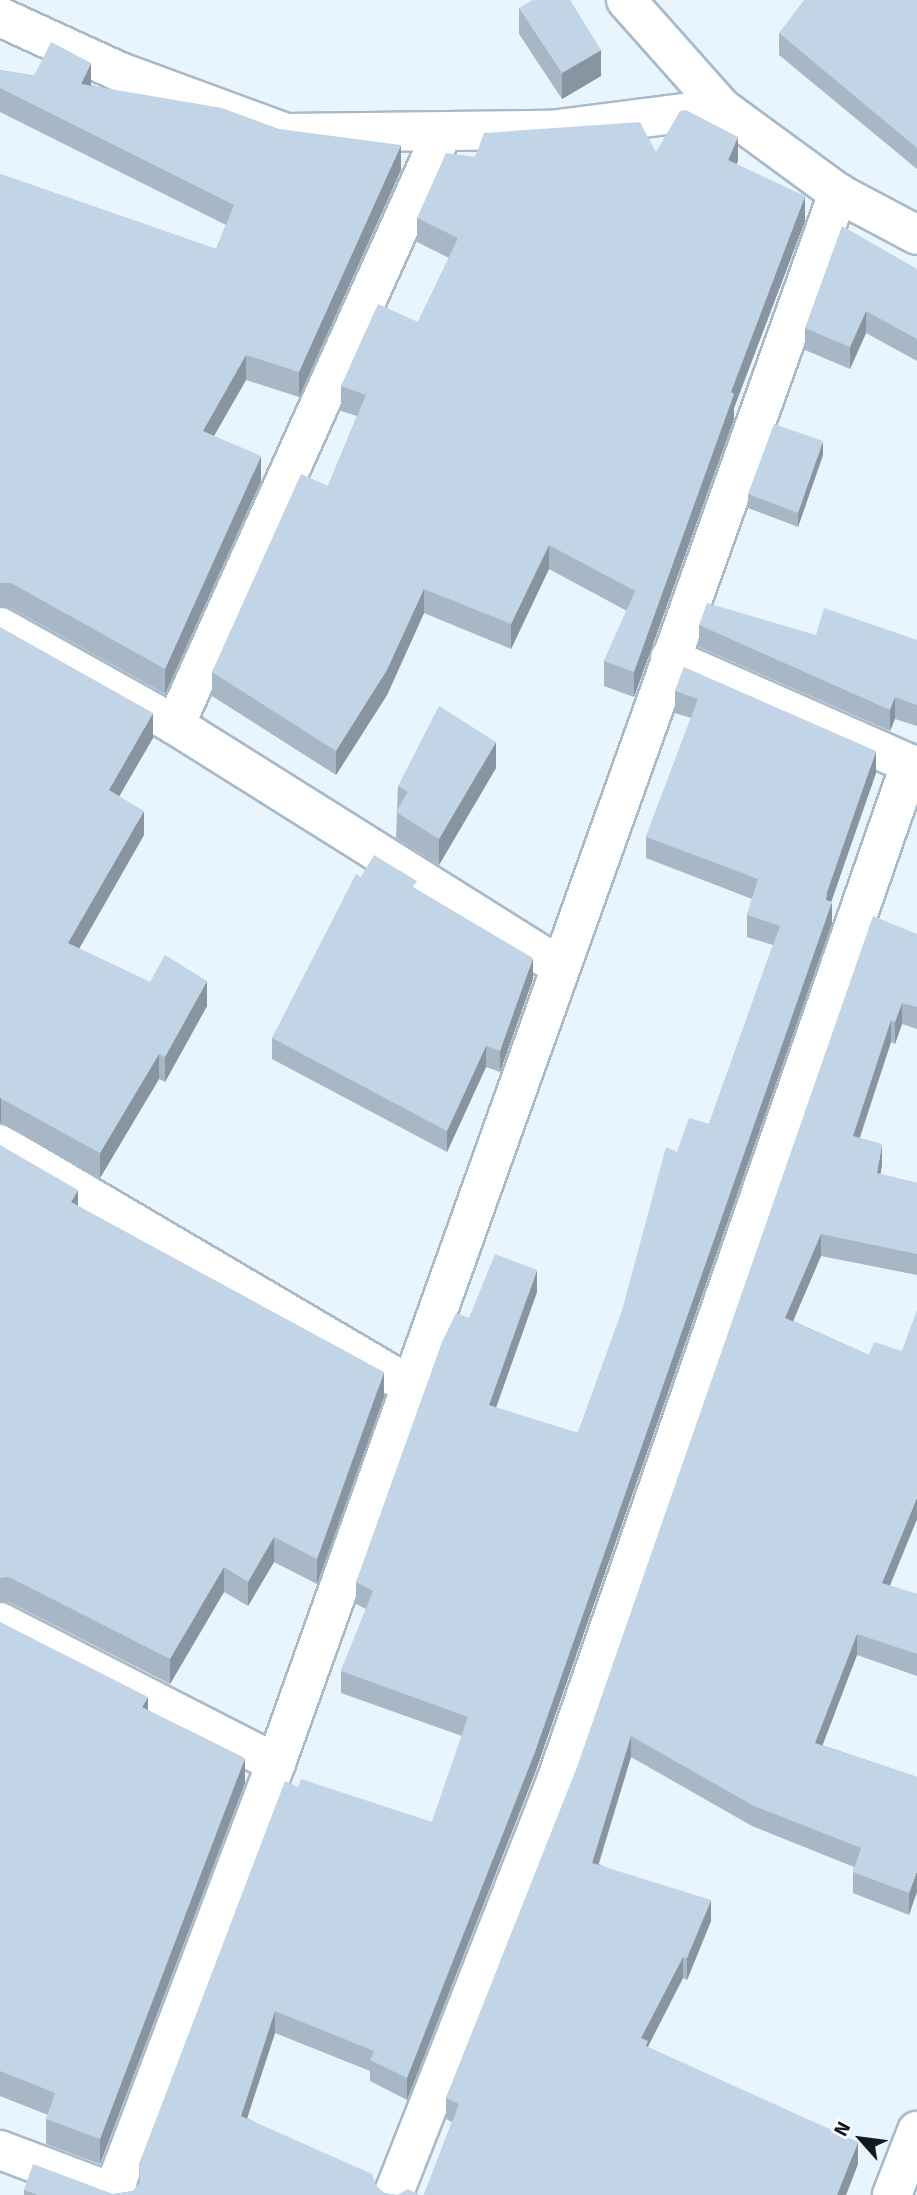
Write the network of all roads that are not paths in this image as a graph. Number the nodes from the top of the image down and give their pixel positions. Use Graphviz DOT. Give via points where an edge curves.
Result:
graph roads {
  1 [pos="626,0"];
  2 [pos="0,17"];
  3 [pos="722,108"];
  4 [pos="442,133"];
  5 [pos="838,193"];
  6 [pos="917,235"];
  7 [pos="0,627"];
  8 [pos="670,659"];
  9 [pos="175,725"];
  10 [pos="914,766"];
  11 [pos="558,965"];
  12 [pos="0,1144"];
  13 [pos="411,1386"];
  14 [pos="0,1622"];
  15 [pos="276,1763"];
  16 [pos="917,2131"];
  17 [pos="0,2150"];
  18 [pos="116,2193"];
  19 [pos="393,2195"];
  20 [pos="892,2195"];
  1 -- 3 [label="street"];
  2 -- 4 [label="street" via="120,72 286,133"];
  3 -- 4 [label="street" via="550,130"];
  3 -- 5 [label="street"];
  4 -- 9 [label="street"];
  5 -- 6 [label="street"];
  5 -- 8 [label="street"];
  7 -- 9 [label="street"];
  8 -- 10 [label="street"];
  8 -- 11 [label="street"];
  9 -- 11 [label="street"];
  10 -- 19 [label="street" via="556,1781"];
  11 -- 13 [label="street"];
  12 -- 13 [label="street"];
  13 -- 15 [label="street"];
  14 -- 15 [label="street"];
  15 -- 18 [label="street"];
  16 -- 20 [label="street"];
  17 -- 18 [label="street"];
}
